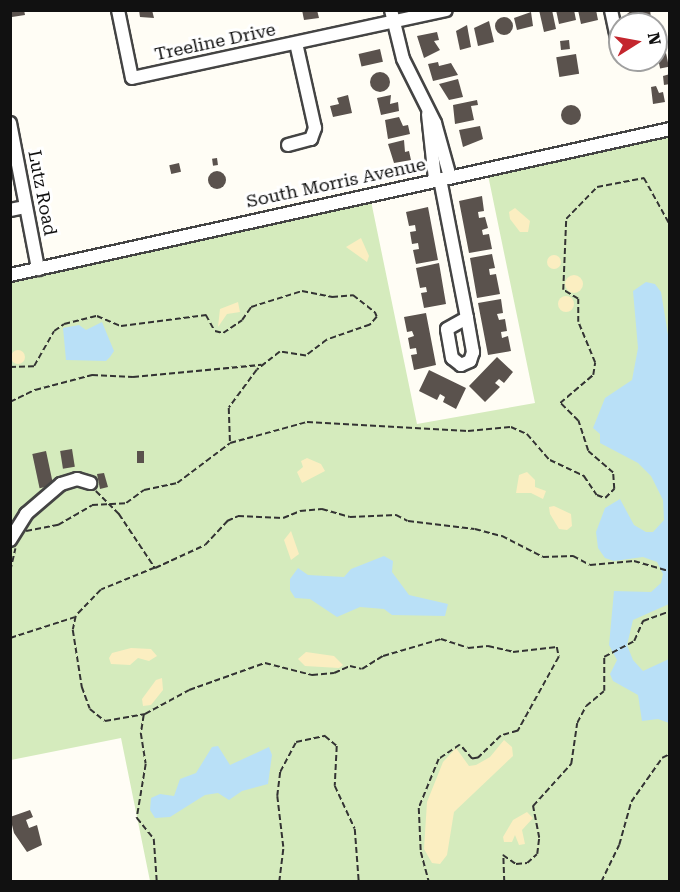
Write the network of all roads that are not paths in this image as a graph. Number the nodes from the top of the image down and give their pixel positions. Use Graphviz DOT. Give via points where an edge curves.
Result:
graph roads {
  1 [pos="118,10"];
  2 [pos="446,10"];
  3 [pos="392,16"];
  4 [pos="296,43"];
  5 [pos="10,123"];
  6 [pos="669,129"];
  7 [pos="288,145"];
  8 [pos="442,178"];
  9 [pos="26,207"];
  10 [pos="10,210"];
  11 [pos="38,269"];
  12 [pos="10,275"];
  13 [pos="466,318"];
  14 [pos="90,483"];
  15 [pos="15,541"];
  1 -- 4 [label="street, Treeline Drive" via="132,78"];
  2 -- 3 [label="street, Treeline Drive"];
  3 -- 4 [label="street, Treeline Drive"];
  3 -- 8 [label="street" via="403,59 428,114"];
  4 -- 7 [label="street" via="315,128 311,139"];
  5 -- 9 [label="street, Lutz Road"];
  6 -- 8 [label="street, South Morris Avenue"];
  8 -- 11 [label="street, South Morris Avenue"];
  8 -- 13 [label="street"];
  9 -- 10 [label="street"];
  9 -- 11 [label="street, Lutz Road"];
  11 -- 12 [label="street, South Morris Avenue"];
  14 -- 15 [label="street" via="76,479 61,484 26,514"];
}
